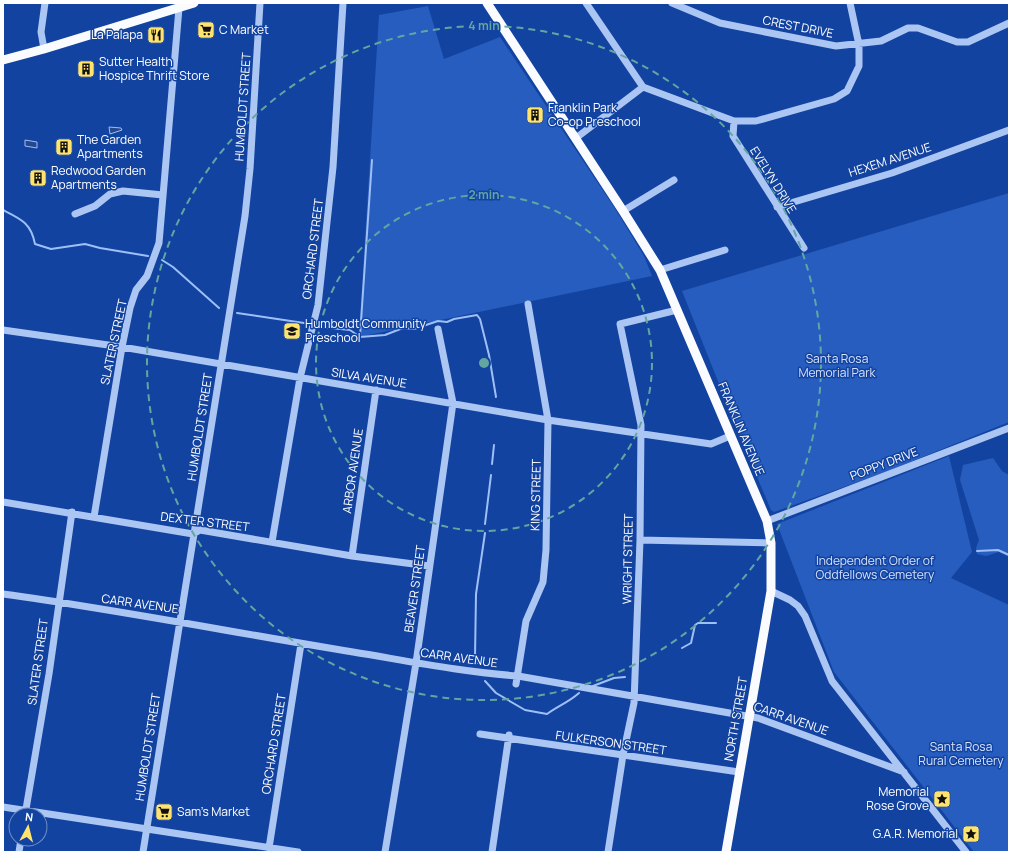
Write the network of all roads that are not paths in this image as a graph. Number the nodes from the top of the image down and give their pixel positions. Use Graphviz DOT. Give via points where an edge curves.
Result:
graph roads {
  1 [pos="45,3"];
  2 [pos="194,3"];
  3 [pos="260,3"];
  4 [pos="343,3"];
  5 [pos="487,3"];
  6 [pos="586,3"];
  7 [pos="672,3"];
  8 [pos="850,3"];
  9 [pos="179,8"];
  10 [pos="1009,23"];
  11 [pos="859,44"];
  12 [pos="44,49"];
  13 [pos="3,60"];
  14 [pos="643,87"];
  15 [pos="734,121"];
  16 [pos="1009,130"];
  17 [pos="576,138"];
  18 [pos="674,180"];
  19 [pos="163,195"];
  20 [pos="777,207"];
  21 [pos="623,211"];
  22 [pos="75,214"];
  23 [pos="804,248"];
  24 [pos="725,250"];
  25 [pos="660,270"];
  26 [pos="528,304"];
  27 [pos="677,310"];
  28 [pos="438,329"];
  29 [pos="3,330"];
  30 [pos="122,347"];
  31 [pos="221,364"];
  32 [pos="300,378"];
  33 [pos="376,390"];
  34 [pos="453,403"];
  35 [pos="548,420"];
  36 [pos="1009,428"];
  37 [pos="641,433"];
  38 [pos="730,436"];
  39 [pos="3,502"];
  40 [pos="72,512"];
  41 [pos="94,518"];
  42 [pos="767,521"];
  43 [pos="193,534"];
  44 [pos="640,540"];
  45 [pos="272,542"];
  46 [pos="771,543"];
  47 [pos="352,556"];
  48 [pos="429,566"];
  49 [pos="771,591"];
  50 [pos="3,594"];
  51 [pos="58,602"];
  52 [pos="179,621"];
  53 [pos="301,644"];
  54 [pos="416,663"];
  55 [pos="518,676"];
  56 [pos="516,684"];
  57 [pos="635,696"];
  58 [pos="749,716"];
  59 [pos="480,734"];
  60 [pos="509,737"];
  61 [pos="623,755"];
  62 [pos="739,772"];
  63 [pos="904,772"];
  64 [pos="27,807"];
  65 [pos="48,816"];
  66 [pos="146,829"];
  67 [pos="269,848"];
  68 [pos="143,852"];
  69 [pos="298,852"];
  70 [pos="385,852"];
  71 [pos="492,852"];
  72 [pos="608,852"];
  73 [pos="726,852"];
  74 [pos="966,852"];
  1 -- 12 [label="street" via="41,32"];
  2 -- 9 [label="main road"];
  3 -- 31 [label="street, HUMBOLDT STREET" via="245,216"];
  4 -- 32 [label="street, ORCHARD STREET" via="334,167 318,298"];
  5 -- 17 [label="main road, FRANKLIN AVENUE"];
  6 -- 14 [label="street"];
  7 -- 11 [label="street, CREST DRIVE" via="720,23 836,46"];
  8 -- 11 [label="street"];
  9 -- 12 [label="main road"];
  9 -- 19 [label="street, SLATER STREET"];
  10 -- 11 [label="street, CREST DRIVE" via="968,42 957,42 918,28 908,28 882,41"];
  11 -- 15 [label="street" via="859,66 847,91 834,99 756,121"];
  12 -- 13 [label="main road"];
  14 -- 15 [label="street"];
  14 -- 17 [label="street"];
  15 -- 20 [label="street, EVELYN DRIVE" via="733,136"];
  16 -- 20 [label="street, HEXEM AVENUE" via="892,173"];
  17 -- 21 [label="main road, FRANKLIN AVENUE"];
  18 -- 21 [label="street"];
  19 -- 22 [label="street" via="123,191 110,194 95,206"];
  19 -- 30 [label="street, SLATER STREET" via="157,252 147,276 136,290"];
  20 -- 23 [label="street, EVELYN DRIVE"];
  21 -- 25 [label="main road, FRANKLIN AVENUE"];
  24 -- 25 [label="street"];
  25 -- 27 [label="main road, FRANKLIN AVENUE"];
  26 -- 35 [label="street, KING STREET"];
  27 -- 37 [label="street, WRIGHT STREET" via="620,324"];
  27 -- 38 [label="main road, FRANKLIN AVENUE"];
  28 -- 34 [label="street, BEAVER STREET"];
  29 -- 30 [label="street, SILVA AVENUE"];
  30 -- 31 [label="street, SILVA AVENUE"];
  30 -- 41 [label="street, SLATER STREET"];
  31 -- 32 [label="street, SILVA AVENUE"];
  31 -- 43 [label="street, HUMBOLDT STREET"];
  32 -- 33 [label="street, SILVA AVENUE"];
  32 -- 45 [label="street, ORCHARD STREET"];
  33 -- 34 [label="street, SILVA AVENUE"];
  33 -- 47 [label="street, ARBOR AVENUE"];
  34 -- 35 [label="street, SILVA AVENUE"];
  34 -- 48 [label="street, BEAVER STREET"];
  35 -- 37 [label="street, SILVA AVENUE"];
  35 -- 55 [label="street, KING STREET" via="546,550 543,582 526,621"];
  36 -- 42 [label="street, POPPY DRIVE"];
  37 -- 38 [label="street, SILVA AVENUE" via="711,444"];
  37 -- 44 [label="street, WRIGHT STREET"];
  38 -- 42 [label="main road, FRANKLIN AVENUE"];
  39 -- 40 [label="street, DEXTER STREET"];
  40 -- 41 [label="street, DEXTER STREET"];
  40 -- 51 [label="street, SLATER STREET"];
  41 -- 43 [label="street, DEXTER STREET"];
  42 -- 46 [label="main road, FRANKLIN AVENUE"];
  43 -- 45 [label="street, DEXTER STREET" via="200,530"];
  43 -- 52 [label="street, HUMBOLDT STREET"];
  44 -- 46 [label="street"];
  44 -- 57 [label="street, WRIGHT STREET"];
  45 -- 47 [label="street, DEXTER STREET"];
  46 -- 49 [label="main road, FRANKLIN AVENUE"];
  47 -- 48 [label="street, DEXTER STREET"];
  48 -- 54 [label="street, BEAVER STREET"];
  49 -- 58 [label="main road, NORTH STREET"];
  49 -- 63 [label="street" via="798,606 805,616 832,681"];
  50 -- 51 [label="street, CARR AVENUE"];
  51 -- 52 [label="street, CARR AVENUE"];
  51 -- 64 [label="street, SLATER STREET"];
  52 -- 53 [label="street, CARR AVENUE"];
  52 -- 66 [label="street, HUMBOLDT STREET"];
  53 -- 54 [label="street, CARR AVENUE"];
  53 -- 67 [label="street, ORCHARD STREET"];
  54 -- 55 [label="street, CARR AVENUE"];
  54 -- 70 [label="street, BEAVER STREET"];
  55 -- 56 [label="street, KING STREET"];
  55 -- 57 [label="street, CARR AVENUE"];
  57 -- 58 [label="street, CARR AVENUE"];
  57 -- 61 [label="street, WRIGHT STREET"];
  58 -- 62 [label="main road, NORTH STREET"];
  58 -- 63 [label="street, CARR AVENUE"];
  59 -- 60 [label="street, FULKERSON STREET"];
  60 -- 61 [label="street, FULKERSON STREET"];
  60 -- 71 [label="street"];
  61 -- 62 [label="street, FULKERSON STREET"];
  61 -- 72 [label="street, WRIGHT STREET"];
  62 -- 73 [label="main road, NORTH STREET"];
  63 -- 74 [label="street"];
  65 -- 66 [label="street"];
  66 -- 67 [label="street"];
  66 -- 68 [label="street, HUMBOLDT STREET"];
  67 -- 69 [label="street"];
}
